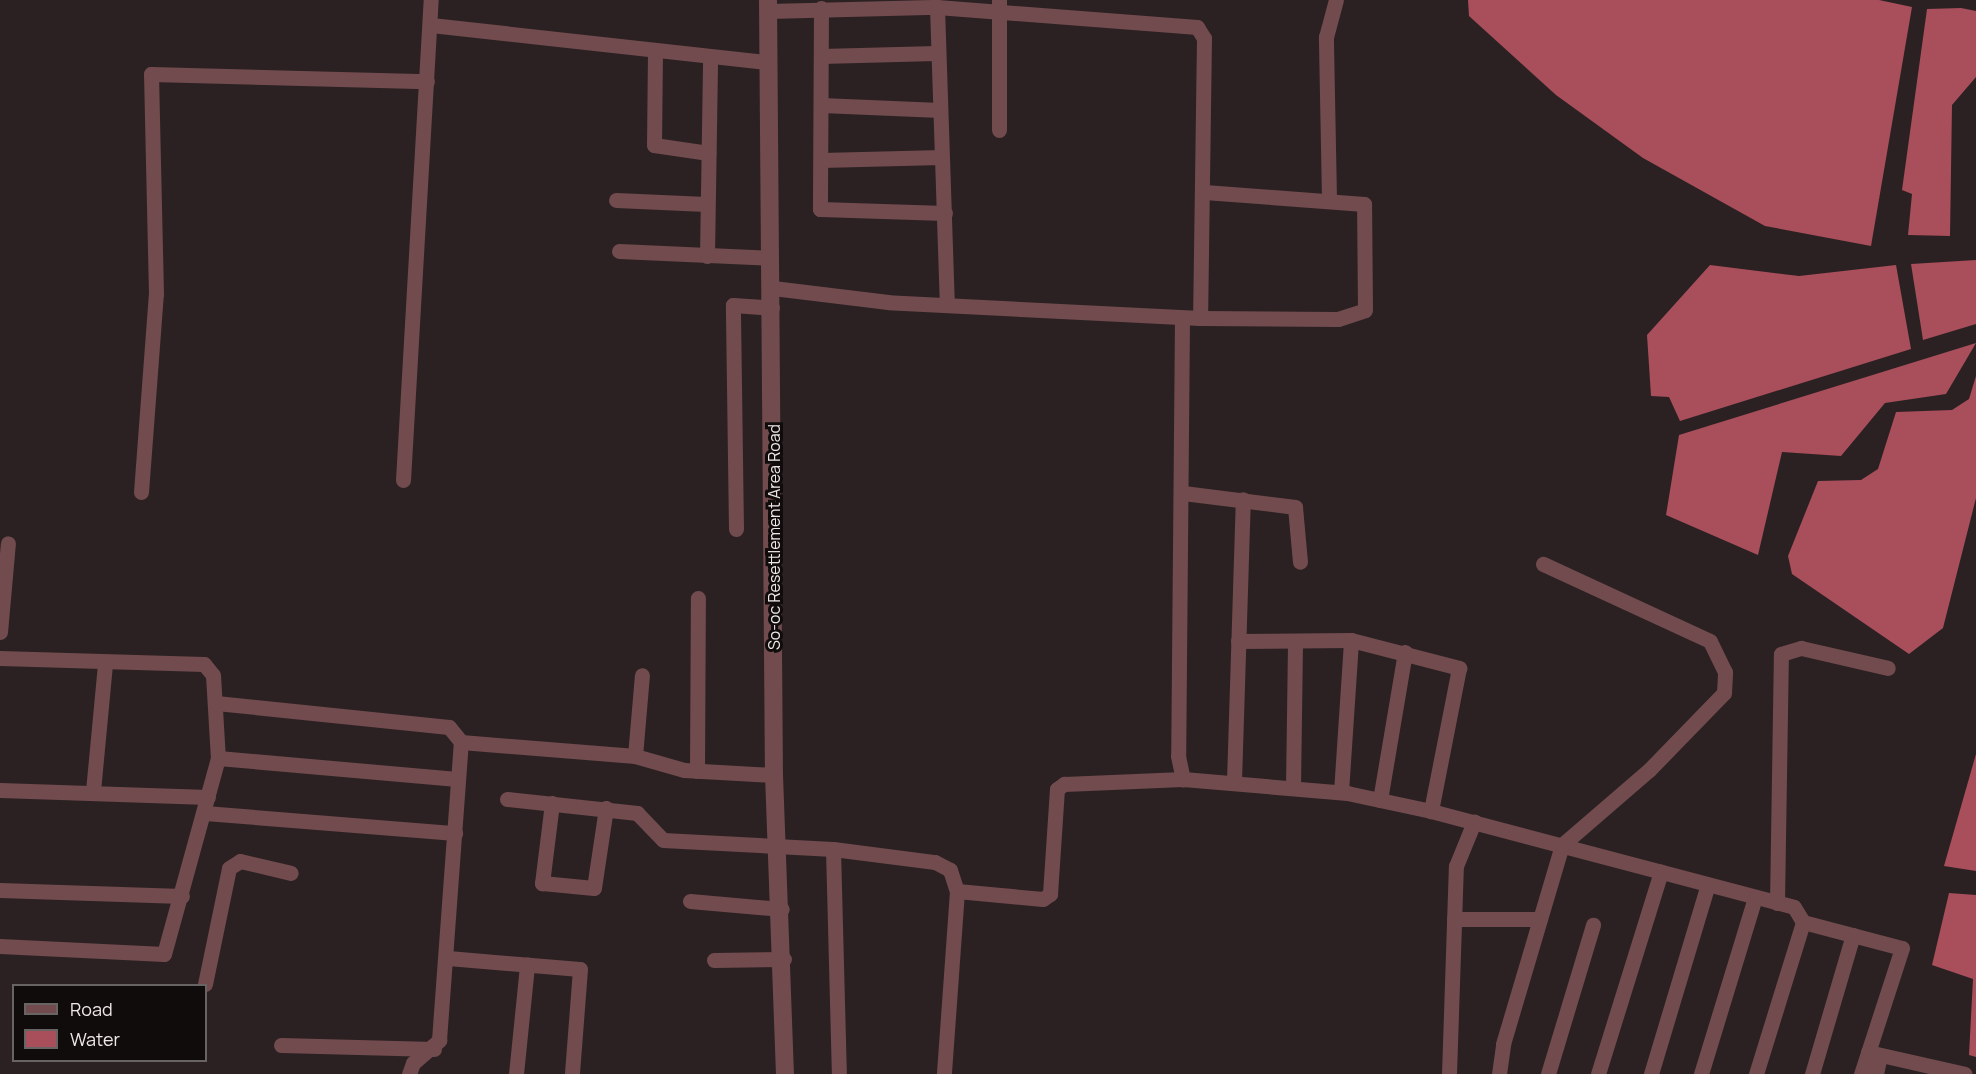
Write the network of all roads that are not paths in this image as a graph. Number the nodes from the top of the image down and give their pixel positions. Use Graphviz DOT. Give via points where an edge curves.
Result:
graph roads {
  1 [pos="431,0"];
  2 [pos="1336,0"];
  3 [pos="768,5"];
  4 [pos="998,6"];
  5 [pos="937,7"];
  6 [pos="821,9"];
  7 [pos="431,25"];
  8 [pos="655,51"];
  9 [pos="936,53"];
  10 [pos="821,56"];
  11 [pos="710,58"];
  12 [pos="767,62"];
  13 [pos="427,81"];
  14 [pos="821,105"];
  15 [pos="940,110"];
  16 [pos="999,130"];
  17 [pos="708,153"];
  18 [pos="942,157"];
  19 [pos="821,160"];
  20 [pos="1204,192"];
  21 [pos="1329,199"];
  22 [pos="616,200"];
  23 [pos="706,204"];
  24 [pos="945,213"];
  25 [pos="619,251"];
  26 [pos="707,256"];
  27 [pos="771,258"];
  28 [pos="773,288"];
  29 [pos="947,305"];
  30 [pos="772,308"];
  31 [pos="1200,318"];
  32 [pos="1182,319"];
  33 [pos="403,480"];
  34 [pos="141,492"];
  35 [pos="1183,493"];
  36 [pos="1243,499"];
  37 [pos="736,529"];
  38 [pos="8,543"];
  39 [pos="1300,562"];
  40 [pos="1544,564"];
  41 [pos="698,598"];
  42 [pos="0,632"];
  43 [pos="1351,640"];
  44 [pos="1238,641"];
  45 [pos="1295,641"];
  46 [pos="1405,652"];
  47 [pos="0,658"];
  48 [pos="105,663"];
  49 [pos="1888,668"];
  50 [pos="642,675"];
  51 [pos="216,703"];
  52 [pos="461,742"];
  53 [pos="635,756"];
  54 [pos="218,758"];
  55 [pos="698,771"];
  56 [pos="774,775"];
  57 [pos="456,779"];
  58 [pos="1183,779"];
  59 [pos="1234,781"];
  60 [pos="1293,787"];
  61 [pos="0,790"];
  62 [pos="93,791"];
  63 [pos="1341,792"];
  64 [pos="208,797"];
  65 [pos="507,799"];
  66 [pos="1380,800"];
  67 [pos="552,803"];
  68 [pos="606,808"];
  69 [pos="1431,811"];
  70 [pos="205,813"];
  71 [pos="1474,822"];
  72 [pos="455,833"];
  73 [pos="781,844"];
  74 [pos="1562,845"];
  75 [pos="833,849"];
  76 [pos="1661,872"];
  77 [pos="291,873"];
  78 [pos="1708,884"];
  79 [pos="0,890"];
  80 [pos="957,891"];
  81 [pos="182,896"];
  82 [pos="1755,897"];
  83 [pos="690,901"];
  84 [pos="1777,903"];
  85 [pos="782,909"];
  86 [pos="1454,919"];
  87 [pos="1540,919"];
  88 [pos="1803,922"];
  89 [pos="1593,925"];
  90 [pos="1853,935"];
  91 [pos="0,946"];
  92 [pos="448,958"];
  93 [pos="784,959"];
  94 [pos="714,960"];
  95 [pos="527,965"];
  96 [pos="205,984"];
  97 [pos="281,1045"];
  98 [pos="434,1049"];
  99 [pos="1874,1054"];
  100 [pos="409,1074"];
  101 [pos="516,1074"];
  102 [pos="572,1074"];
  103 [pos="785,1074"];
  104 [pos="839,1074"];
  105 [pos="944,1074"];
  106 [pos="1449,1074"];
  107 [pos="1499,1074"];
  108 [pos="1548,1074"];
  109 [pos="1598,1074"];
  110 [pos="1651,1074"];
  111 [pos="1701,1074"];
  112 [pos="1756,1074"];
  113 [pos="1812,1074"];
  114 [pos="1861,1074"];
  115 [pos="1876,1074"];
  116 [pos="1965,1074"];
  1 -- 7 [label="street"];
  2 -- 21 [label="street" via="1326,37"];
  3 -- 6 [label="street"];
  3 -- 12 [label="street, So-oc Resettlement Area Road"];
  4 -- 5 [label="street"];
  4 -- 16 [label="street"];
  4 -- 20 [label="street" via="1197,27 1204,38"];
  5 -- 6 [label="street"];
  5 -- 9 [label="street"];
  6 -- 10 [label="street"];
  7 -- 8 [label="street"];
  7 -- 13 [label="street"];
  8 -- 11 [label="street"];
  8 -- 17 [label="street" via="654,146"];
  9 -- 10 [label="street"];
  9 -- 15 [label="street"];
  10 -- 14 [label="street"];
  11 -- 12 [label="street"];
  11 -- 17 [label="street"];
  12 -- 27 [label="street, So-oc Resettlement Area Road"];
  13 -- 33 [label="street"];
  13 -- 34 [label="street" via="151,74 156,294"];
  14 -- 15 [label="street"];
  14 -- 19 [label="street"];
  15 -- 18 [label="street"];
  17 -- 23 [label="street"];
  18 -- 19 [label="street"];
  18 -- 24 [label="street"];
  19 -- 24 [label="street" via="824,213"];
  20 -- 21 [label="street"];
  20 -- 31 [label="street"];
  21 -- 31 [label="street" via="1366,207 1364,313 1338,319"];
  22 -- 23 [label="street"];
  23 -- 26 [label="street"];
  24 -- 29 [label="street"];
  25 -- 26 [label="street"];
  26 -- 27 [label="street"];
  27 -- 28 [label="street, So-oc Resettlement Area Road"];
  28 -- 29 [label="street"];
  28 -- 30 [label="street, So-oc Resettlement Area Road"];
  29 -- 32 [label="street"];
  30 -- 37 [label="street" via="733,306"];
  30 -- 56 [label="street, So-oc Resettlement Area Road"];
  31 -- 32 [label="street"];
  32 -- 35 [label="street"];
  35 -- 36 [label="street"];
  35 -- 58 [label="street" via="1178,756"];
  36 -- 39 [label="street" via="1295,507"];
  36 -- 44 [label="street"];
  38 -- 42 [label="street"];
  40 -- 74 [label="street" via="1710,641 1725,672 1724,693 1649,770"];
  41 -- 55 [label="street"];
  43 -- 45 [label="street"];
  43 -- 46 [label="street"];
  43 -- 63 [label="street"];
  44 -- 45 [label="street"];
  44 -- 59 [label="street"];
  45 -- 60 [label="street"];
  46 -- 66 [label="street"];
  46 -- 69 [label="street" via="1460,671"];
  47 -- 48 [label="street"];
  48 -- 51 [label="street" via="204,664 213,675"];
  48 -- 62 [label="street"];
  49 -- 84 [label="street" via="1801,648 1781,654"];
  50 -- 53 [label="street"];
  51 -- 52 [label="street" via="449,727"];
  51 -- 54 [label="street"];
  52 -- 53 [label="street"];
  52 -- 57 [label="street"];
  53 -- 55 [label="street"];
  54 -- 57 [label="street"];
  54 -- 64 [label="street"];
  55 -- 56 [label="street"];
  56 -- 73 [label="street, So-oc Resettlement Area Road"];
  57 -- 72 [label="street"];
  58 -- 59 [label="street"];
  58 -- 80 [label="street" via="1064,784 1057,789 1050,894 1043,899"];
  59 -- 60 [label="street"];
  60 -- 63 [label="street"];
  61 -- 62 [label="street"];
  62 -- 64 [label="street"];
  63 -- 66 [label="street"];
  64 -- 70 [label="street"];
  65 -- 67 [label="street"];
  66 -- 69 [label="street"];
  67 -- 68 [label="street"];
  67 -- 68 [label="street" via="542,882 594,888"];
  68 -- 73 [label="street" via="637,813 663,840"];
  69 -- 71 [label="street"];
  70 -- 72 [label="street"];
  70 -- 81 [label="street"];
  71 -- 74 [label="street"];
  71 -- 86 [label="street" via="1456,866"];
  72 -- 92 [label="street"];
  73 -- 75 [label="street"];
  73 -- 85 [label="street, So-oc Resettlement Area Road"];
  74 -- 76 [label="street"];
  74 -- 87 [label="street"];
  75 -- 80 [label="street" via="935,861 950,870"];
  75 -- 104 [label="street"];
  76 -- 78 [label="street"];
  76 -- 109 [label="street"];
  77 -- 96 [label="street" via="240,861 229,868"];
  78 -- 82 [label="street"];
  78 -- 110 [label="street"];
  79 -- 81 [label="street"];
  80 -- 105 [label="street"];
  81 -- 91 [label="street" via="164,954"];
  82 -- 84 [label="street"];
  82 -- 111 [label="street"];
  83 -- 85 [label="street"];
  84 -- 88 [label="street" via="1794,907"];
  85 -- 93 [label="street, So-oc Resettlement Area Road"];
  86 -- 87 [label="street"];
  86 -- 106 [label="street"];
  87 -- 107 [label="street"];
  88 -- 90 [label="street"];
  88 -- 112 [label="street"];
  89 -- 108 [label="street"];
  90 -- 99 [label="street" via="1902,948"];
  90 -- 113 [label="street"];
  92 -- 95 [label="street"];
  92 -- 98 [label="street"];
  93 -- 94 [label="street"];
  93 -- 103 [label="street, So-oc Resettlement Area Road"];
  95 -- 101 [label="street"];
  95 -- 102 [label="street" via="580,969"];
  97 -- 98 [label="street"];
  98 -- 100 [label="street" via="413,1063"];
  99 -- 114 [label="street"];
  99 -- 115 [label="street"];
  99 -- 116 [label="street"];
}
